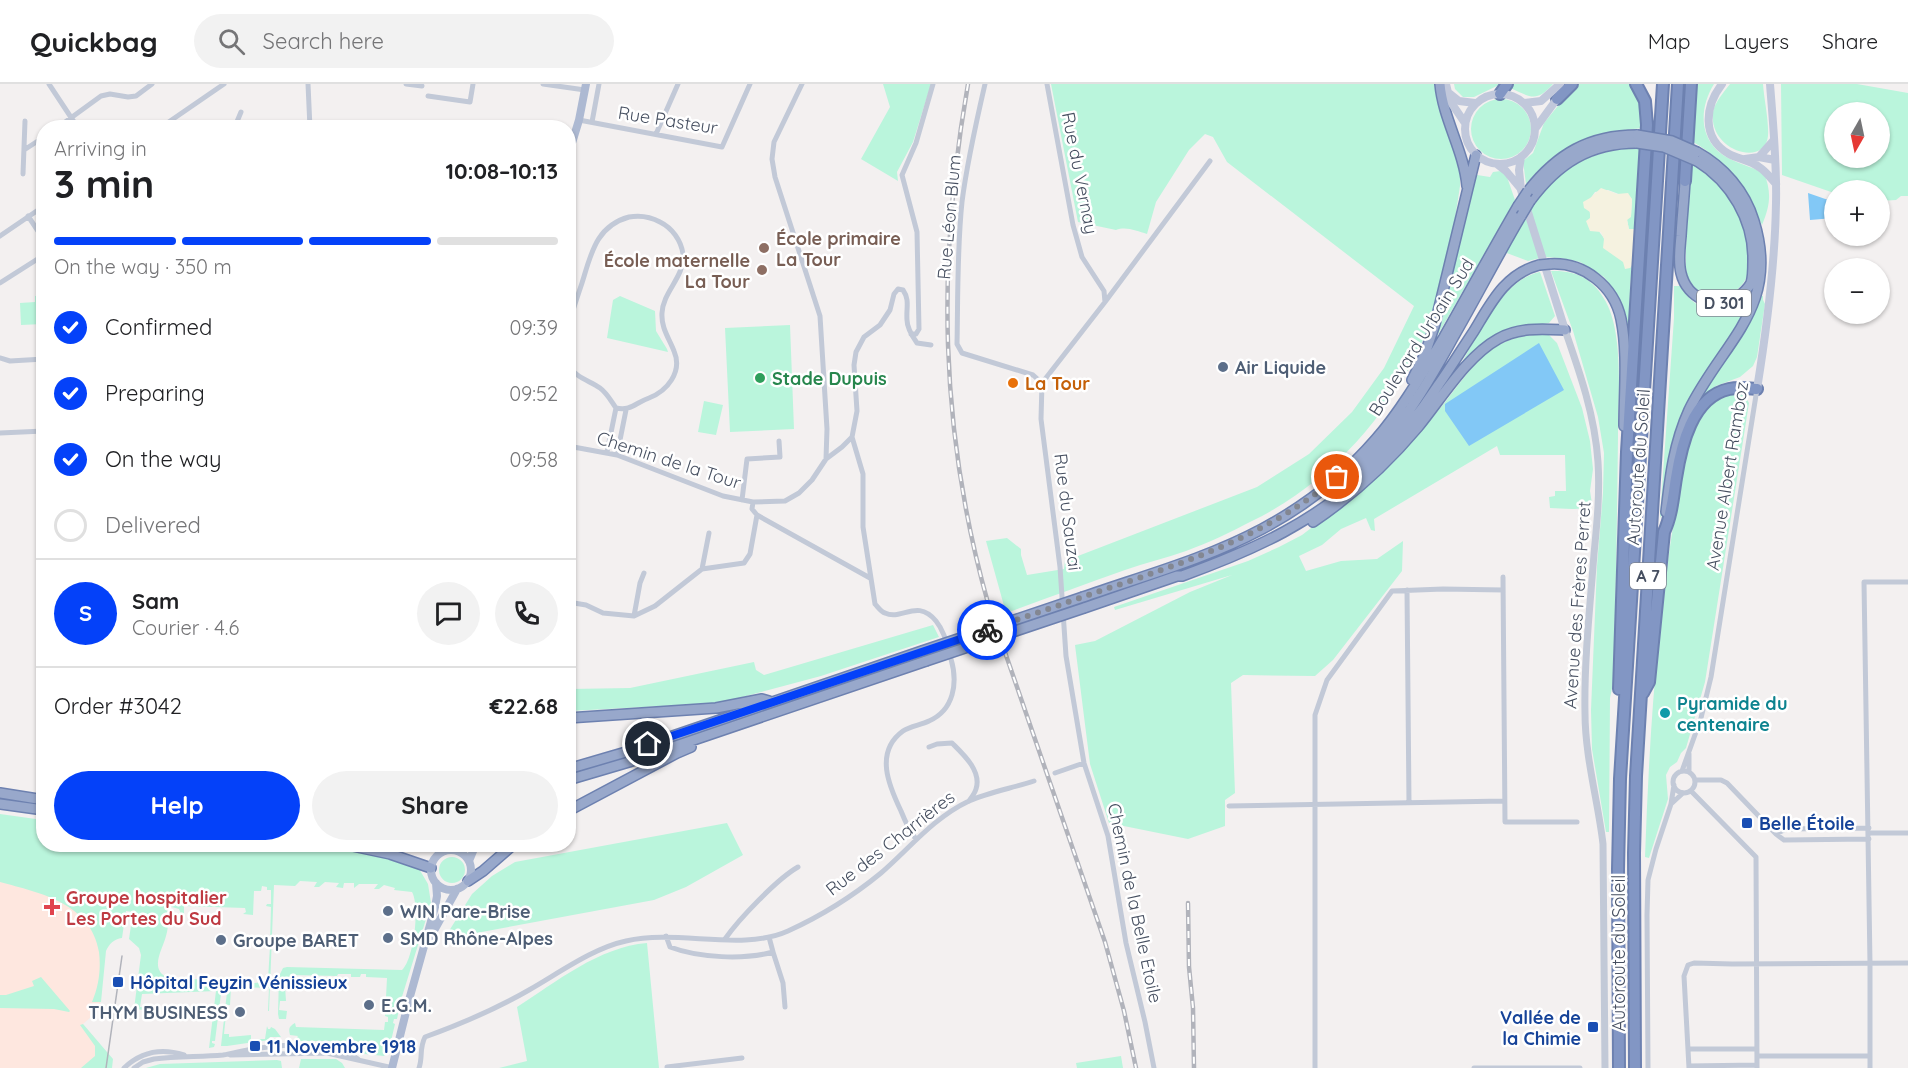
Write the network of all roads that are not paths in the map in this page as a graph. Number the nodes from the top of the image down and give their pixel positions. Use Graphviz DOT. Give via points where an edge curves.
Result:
graph roads {
  1 [pos="50,84"];
  2 [pos="152,84"];
  3 [pos="224,84"];
  4 [pos="308,84"];
  5 [pos="406,84"];
  6 [pos="473,84"];
  7 [pos="543,84"];
  8 [pos="599,84"];
  9 [pos="678,84"];
  10 [pos="750,84"];
  11 [pos="802,84"];
  12 [pos="933,84"];
  13 [pos="985,84"];
  14 [pos="1047,84"];
  15 [pos="1440,84"];
  16 [pos="1446,84"];
  17 [pos="1507,84"];
  18 [pos="1560,84"];
  19 [pos="1566,84"];
  20 [pos="1572,84"];
  21 [pos="1636,84"];
  22 [pos="1663,84"];
  23 [pos="1678,84"];
  24 [pos="1691,84"];
  25 [pos="1722,84"];
  26 [pos="1770,84"];
  27 [pos="422,86"];
  28 [pos="586,87"];
  29 [pos="1449,93"];
  30 [pos="1500,94"];
  31 [pos="428,96"];
  32 [pos="1557,99"];
  33 [pos="1476,103"];
  34 [pos="1524,103"];
  35 [pos="242,112"];
  36 [pos="72,117"];
  37 [pos="68,120"];
  38 [pos="74,120"];
  39 [pos="172,120"];
  40 [pos="238,120"];
  41 [pos="309,120"];
  42 [pos="579,120"];
  43 [pos="25,121"];
  44 [pos="591,122"];
  45 [pos="1465,123"];
  46 [pos="1535,129"];
  47 [pos="576,130"];
  48 [pos="656,134"];
  49 [pos="1637,139"];
  50 [pos="1774,140"];
  51 [pos="36,142"];
  52 [pos="24,150"];
  53 [pos="1476,155"];
  54 [pos="1697,156"];
  55 [pos="1521,157"];
  56 [pos="1759,157"];
  57 [pos="1744,159"];
  58 [pos="1210,160"];
  59 [pos="1775,163"];
  60 [pos="1497,164"];
  61 [pos="1759,166"];
  62 [pos="23,174"];
  63 [pos="1685,181"];
  64 [pos="1776,184"];
  65 [pos="1525,190"];
  66 [pos="1467,195"];
  67 [pos="36,211"];
  68 [pos="28,216"];
  69 [pos="36,228"];
  70 [pos="0,236"];
  71 [pos="36,260"];
  72 [pos="0,283"];
  73 [pos="576,302"];
  74 [pos="1105,302"];
  75 [pos="1565,330"];
  76 [pos="911,334"];
  77 [pos="931,345"];
  78 [pos="0,358"];
  79 [pos="36,359"];
  80 [pos="576,374"];
  81 [pos="1042,383"];
  82 [pos="1757,389"];
  83 [pos="616,408"];
  84 [pos="626,410"];
  85 [pos="1396,414"];
  86 [pos="36,431"];
  87 [pos="0,433"];
  88 [pos="852,437"];
  89 [pos="779,441"];
  90 [pos="576,447"];
  91 [pos="1627,452"];
  92 [pos="607,453"];
  93 [pos="617,455"];
  94 [pos="826,459"];
  95 [pos="742,500"];
  96 [pos="753,502"];
  97 [pos="757,515"];
  98 [pos="1664,532"];
  99 [pos="709,533"];
  100 [pos="702,569"];
  101 [pos="644,573"];
  102 [pos="1177,576"];
  103 [pos="1503,577"];
  104 [pos="870,578"];
  105 [pos="1908,582"];
  106 [pos="1407,590"];
  107 [pos="1503,590"];
  108 [pos="576,603"];
  109 [pos="634,616"];
  110 [pos="1066,646"];
  111 [pos="1640,700"];
  112 [pos="775,701"];
  113 [pos="1624,704"];
  114 [pos="576,717"];
  115 [pos="712,734"];
  116 [pos="929,747"];
  117 [pos="1689,752"];
  118 [pos="1084,763"];
  119 [pos="576,767"];
  120 [pos="1682,771"];
  121 [pos="1689,772"];
  122 [pos="1055,773"];
  123 [pos="576,777"];
  124 [pos="1695,780"];
  125 [pos="1034,781"];
  126 [pos="1674,785"];
  127 [pos="1691,791"];
  128 [pos="0,793"];
  129 [pos="1683,793"];
  130 [pos="36,799"];
  131 [pos="969,801"];
  132 [pos="1504,801"];
  133 [pos="1409,803"];
  134 [pos="0,804"];
  135 [pos="1314,804"];
  136 [pos="1671,804"];
  137 [pos="1229,806"];
  138 [pos="576,807"];
  139 [pos="36,809"];
  140 [pos="1577,822"];
  141 [pos="1908,833"];
  142 [pos="1776,834"];
  143 [pos="1869,834"];
  144 [pos="916,839"];
  145 [pos="381,852"];
  146 [pos="445,852"];
  147 [pos="459,852"];
  148 [pos="473,852"];
  149 [pos="505,852"];
  150 [pos="469,861"];
  151 [pos="798,867"];
  152 [pos="432,868"];
  153 [pos="468,881"];
  154 [pos="436,883"];
  155 [pos="457,889"];
  156 [pos="666,936"];
  157 [pos="769,937"];
  158 [pos="725,939"];
  159 [pos="424,950"];
  160 [pos="773,952"];
  161 [pos="1870,963"];
  162 [pos="1908,963"];
  163 [pos="1756,964"];
  164 [pos="785,1007"];
  165 [pos="1689,1049"];
  166 [pos="1757,1049"];
  167 [pos="188,1056"];
  168 [pos="1757,1056"];
  169 [pos="1870,1056"];
  170 [pos="742,1058"];
  171 [pos="731,1060"];
  172 [pos="1154,1065"];
  173 [pos="667,1067"];
  174 [pos="1689,1067"];
  175 [pos="1757,1067"];
  176 [pos="124,1068"];
  177 [pos="134,1068"];
  178 [pos="393,1068"];
  179 [pos="419,1068"];
  180 [pos="731,1068"];
  181 [pos="1315,1068"];
  182 [pos="1474,1068"];
  183 [pos="1580,1068"];
  184 [pos="1605,1068"];
  185 [pos="1619,1068"];
  186 [pos="1635,1068"];
  187 [pos="1648,1068"];
  188 [pos="1870,1068"];
  1 -- 36 [label="street"];
  2 -- 36 [label="street" via="136,96 101,96"];
  3 -- 39 [label="street"];
  4 -- 41 [label="street"];
  5 -- 27 [label="street"];
  6 -- 31 [label="street" via="470,102"];
  7 -- 28 [label="street"];
  8 -- 44 [label="street"];
  9 -- 48 [label="street"];
  10 -- 48 [label="street, Rue Pasteur" via="722,147"];
  11 -- 94 [label="street" via="774,142 772,159 820,316"];
  12 -- 76 [label="street" via="902,174 917,231 919,329"];
  13 -- 81 [label="street, Rue Léon Blum" via="962,202 957,344 962,353 1033,375"];
  14 -- 74 [label="street, Rue du Vernay" via="1073,225 1083,257 1104,291"];
  15 -- 66 [label="highway" via="1466,174"];
  16 -- 29 [label="main road"];
  17 -- 30 [label="highway"];
  18 -- 34 [label="main road" via="1540,101"];
  19 -- 32 [label="main road"];
  20 -- 32 [label="highway"];
  21 -- 91 [label="highway" via="1645,101 1647,120"];
  22 -- 113 [label="highway, Autoroute du Soleil / A 7"];
  23 -- 111 [label="highway, Autoroute du Soleil / A 7"];
  24 -- 63 [label="highway"];
  25 -- 57 [label="main road" via="1710,105 1709,129 1724,150"];
  26 -- 50 [label="main road, Avenue Albert Ramboz"];
  28 -- 42 [label="main road"];
  29 -- 33 [label="main road" via="1461,102"];
  29 -- 45 [label="main road"];
  30 -- 33 [label="main road"];
  30 -- 34 [label="main road"];
  32 -- 46 [label="main road"];
  33 -- 45 [label="main road"];
  34 -- 46 [label="main road"];
  35 -- 40 [label="street"];
  36 -- 37 [label="street"];
  36 -- 38 [label="street"];
  42 -- 44 [label="street, Rue Pasteur"];
  42 -- 47 [label="main road"];
  43 -- 52 [label="street"];
  44 -- 48 [label="street, Rue Pasteur"];
  45 -- 53 [label="main road" via="1467,140"];
  46 -- 55 [label="main road" via="1531,146"];
  49 -- 54 [label="highway, D 301, bridge"];
  49 -- 65 [label="highway, D 301" via="1607,138 1578,147"];
  49 -- 102 [label="highway, D 301, bridge" via="1574,158 1549,177 1521,216 1424,390 1370,460 1330,495 1280,529"];
  50 -- 56 [label="main road"];
  50 -- 59 [label="main road, Avenue Albert Ramboz"];
  51 -- 52 [label="street"];
  52 -- 62 [label="street"];
  53 -- 60 [label="main road"];
  53 -- 66 [label="highway"];
  54 -- 63 [label="highway, D 301" via="1735,198 1750,235 1751,282 1729,302 1713,303 1698,298 1681,275"];
  54 -- 98 [label="highway, D 301" via="1713,162 1727,175 1747,203 1760,242 1761,276 1741,329 1701,389 1680,432 1670,473"];
  55 -- 60 [label="main road"];
  55 -- 65 [label="main road" via="1519,170"];
  56 -- 57 [label="main road"];
  56 -- 59 [label="main road"];
  57 -- 61 [label="main road"];
  58 -- 74 [label="street"];
  59 -- 61 [label="main road"];
  59 -- 64 [label="main road, Avenue Albert Ramboz"];
  60 -- 65 [label="main road"];
  61 -- 64 [label="main road"];
  64 -- 82 [label="main road, Avenue Albert Ramboz" via="1772,284"];
  65 -- 75 [label="main road, Avenue des Frères Perret"];
  65 -- 85 [label="highway, Boulevard Urbain Sud / D 301, bridge"];
  66 -- 85 [label="highway" via="1431,339"];
  67 -- 68 [label="street"];
  68 -- 69 [label="street"];
  68 -- 70 [label="street"];
  71 -- 72 [label="street"];
  73 -- 84 [label="street" via="596,243 604,230 618,220 652,218 678,237 683,253 681,270 662,311 663,325 676,354 676,370 658,394"];
  74 -- 81 [label="street"];
  75 -- 102 [label="highway" via="1521,330 1488,345 1468,363 1392,457 1331,510 1258,553 1186,579"];
  75 -- 184 [label="street, Avenue des Frères Perret" via="1588,404 1598,461 1585,711 1603,844"];
  76 -- 77 [label="street" via="917,343"];
  76 -- 88 [label="street" via="908,298 898,289 890,310 880,325 864,337 856,352"];
  78 -- 79 [label="street"];
  80 -- 83 [label="street" via="602,389"];
  81 -- 110 [label="street, Rue du Sauzai" via="1041,419"];
  82 -- 98 [label="highway" via="1725,390 1710,398 1697,413 1682,448"];
  82 -- 117 [label="street, Avenue Albert Ramboz" via="1711,677"];
  83 -- 84 [label="street"];
  83 -- 92 [label="street"];
  84 -- 93 [label="street"];
  85 -- 112 [label="highway, Boulevard Urbain Sud / D 301, bridge" via="1348,468 1315,495 1243,539"];
  86 -- 87 [label="street"];
  88 -- 94 [label="street, Chemin de la Tour"];
  88 -- 104 [label="street" via="863,474 863,527"];
  89 -- 95 [label="street" via="780,457 747,459"];
  90 -- 92 [label="street, Chemin de la Tour"];
  91 -- 102 [label="highway, bridge" via="1623,338 1617,307 1605,287 1589,274 1566,265 1539,265 1517,275 1501,289 1415,418 1358,481 1270,541"];
  91 -- 113 [label="highway" via="1618,687"];
  92 -- 93 [label="street, Chemin de la Tour"];
  93 -- 95 [label="street, Chemin de la Tour"];
  94 -- 96 [label="street, Chemin de la Tour" via="799,493 785,501"];
  95 -- 96 [label="street, Chemin de la Tour"];
  96 -- 97 [label="street" via="752,509"];
  97 -- 100 [label="street" via="750,555 744,563"];
  97 -- 104 [label="street"];
  98 -- 111 [label="highway, D 301" via="1649,682"];
  99 -- 100 [label="street"];
  100 -- 109 [label="street" via="655,606"];
  101 -- 109 [label="street"];
  102 -- 115 [label="highway, D 301, bridge"];
  103 -- 107 [label="street"];
  104 -- 144 [label="street, bridge" via="875,604 884,613 926,611 935,619 943,631 956,673 953,694 944,710 903,731 888,753 885,766 891,792"];
  105 -- 143 [label="street" via="1864,582"];
  106 -- 107 [label="street"];
  106 -- 133 [label="street"];
  106 -- 135 [label="street" via="1392,591 1327,680 1315,715"];
  107 -- 132 [label="street"];
  108 -- 109 [label="street" via="603,613"];
  110 -- 118 [label="street, Chemin de la Belle Etoile"];
  111 -- 186 [label="highway, Autoroute du Soleil / A 7" via="1634,853"];
  112 -- 114 [label="highway" via="762,699 716,708"];
  112 -- 119 [label="highway, Boulevard Urbain Sud / D 301"];
  113 -- 185 [label="highway, Autoroute du Soleil / A 7" via="1618,848"];
  115 -- 123 [label="highway, D 301"];
  115 -- 138 [label="highway" via="706,741"];
  116 -- 131 [label="street" via="952,743 974,769 976,789"];
  117 -- 120 [label="street, Avenue Albert Ramboz"];
  117 -- 121 [label="street"];
  118 -- 122 [label="street"];
  118 -- 172 [label="street, Chemin de la Belle Etoile" via="1108,836 1126,943"];
  120 -- 121 [label="street"];
  120 -- 126 [label="street" via="1676,775"];
  121 -- 124 [label="street"];
  124 -- 127 [label="street"];
  124 -- 142 [label="street" via="1727,783"];
  125 -- 131 [label="street, Rue des Charrières"];
  126 -- 129 [label="street"];
  126 -- 136 [label="street"];
  127 -- 129 [label="street"];
  127 -- 163 [label="street" via="1756,857"];
  128 -- 130 [label="highway"];
  129 -- 136 [label="street"];
  131 -- 144 [label="street, Rue des Charrières"];
  132 -- 133 [label="street"];
  132 -- 140 [label="street" via="1505,822"];
  133 -- 135 [label="street"];
  134 -- 139 [label="highway"];
  135 -- 137 [label="street"];
  135 -- 181 [label="street"];
  136 -- 187 [label="street" via="1648,880"];
  141 -- 143 [label="street"];
  142 -- 143 [label="street" via="1786,829"];
  142 -- 143 [label="street" via="1784,840"];
  143 -- 161 [label="street"];
  144 -- 157 [label="street, Rue des Charrières" via="849,897 803,924"];
  145 -- 152 [label="highway"];
  146 -- 152 [label="main road"];
  147 -- 150 [label="main road"];
  148 -- 150 [label="main road"];
  149 -- 153 [label="highway"];
  150 -- 153 [label="main road"];
  151 -- 158 [label="street" via="786,873"];
  152 -- 154 [label="main road"];
  153 -- 155 [label="main road"];
  154 -- 155 [label="main road" via="445,889"];
  154 -- 159 [label="main road" via="437,896"];
  155 -- 159 [label="main road"];
  156 -- 158 [label="street, Rue des Charrières"];
  156 -- 160 [label="street" via="670,947 683,952 715,956 760,956"];
  156 -- 179 [label="street, Rue des Charrières" via="624,941 602,949 514,998 425,1037 420,1047"];
  157 -- 158 [label="street, Rue des Charrières"];
  157 -- 160 [label="street"];
  159 -- 178 [label="main road"];
  160 -- 164 [label="street" via="783,983"];
  161 -- 162 [label="street"];
  161 -- 163 [label="street"];
  161 -- 169 [label="street"];
  163 -- 165 [label="street" via="1688,965 1684,976"];
  163 -- 166 [label="street"];
  165 -- 166 [label="street"];
  165 -- 174 [label="street"];
  166 -- 168 [label="street"];
  167 -- 176 [label="street" via="153,1052"];
  167 -- 177 [label="street" via="154,1059"];
  167 -- 178 [label="street" via="321,1045"];
  168 -- 169 [label="street"];
  168 -- 175 [label="street"];
  169 -- 188 [label="street"];
  170 -- 171 [label="street"];
  171 -- 173 [label="street"];
  171 -- 180 [label="street"];
  174 -- 175 [label="street"];
  182 -- 183 [label="street"];
}
